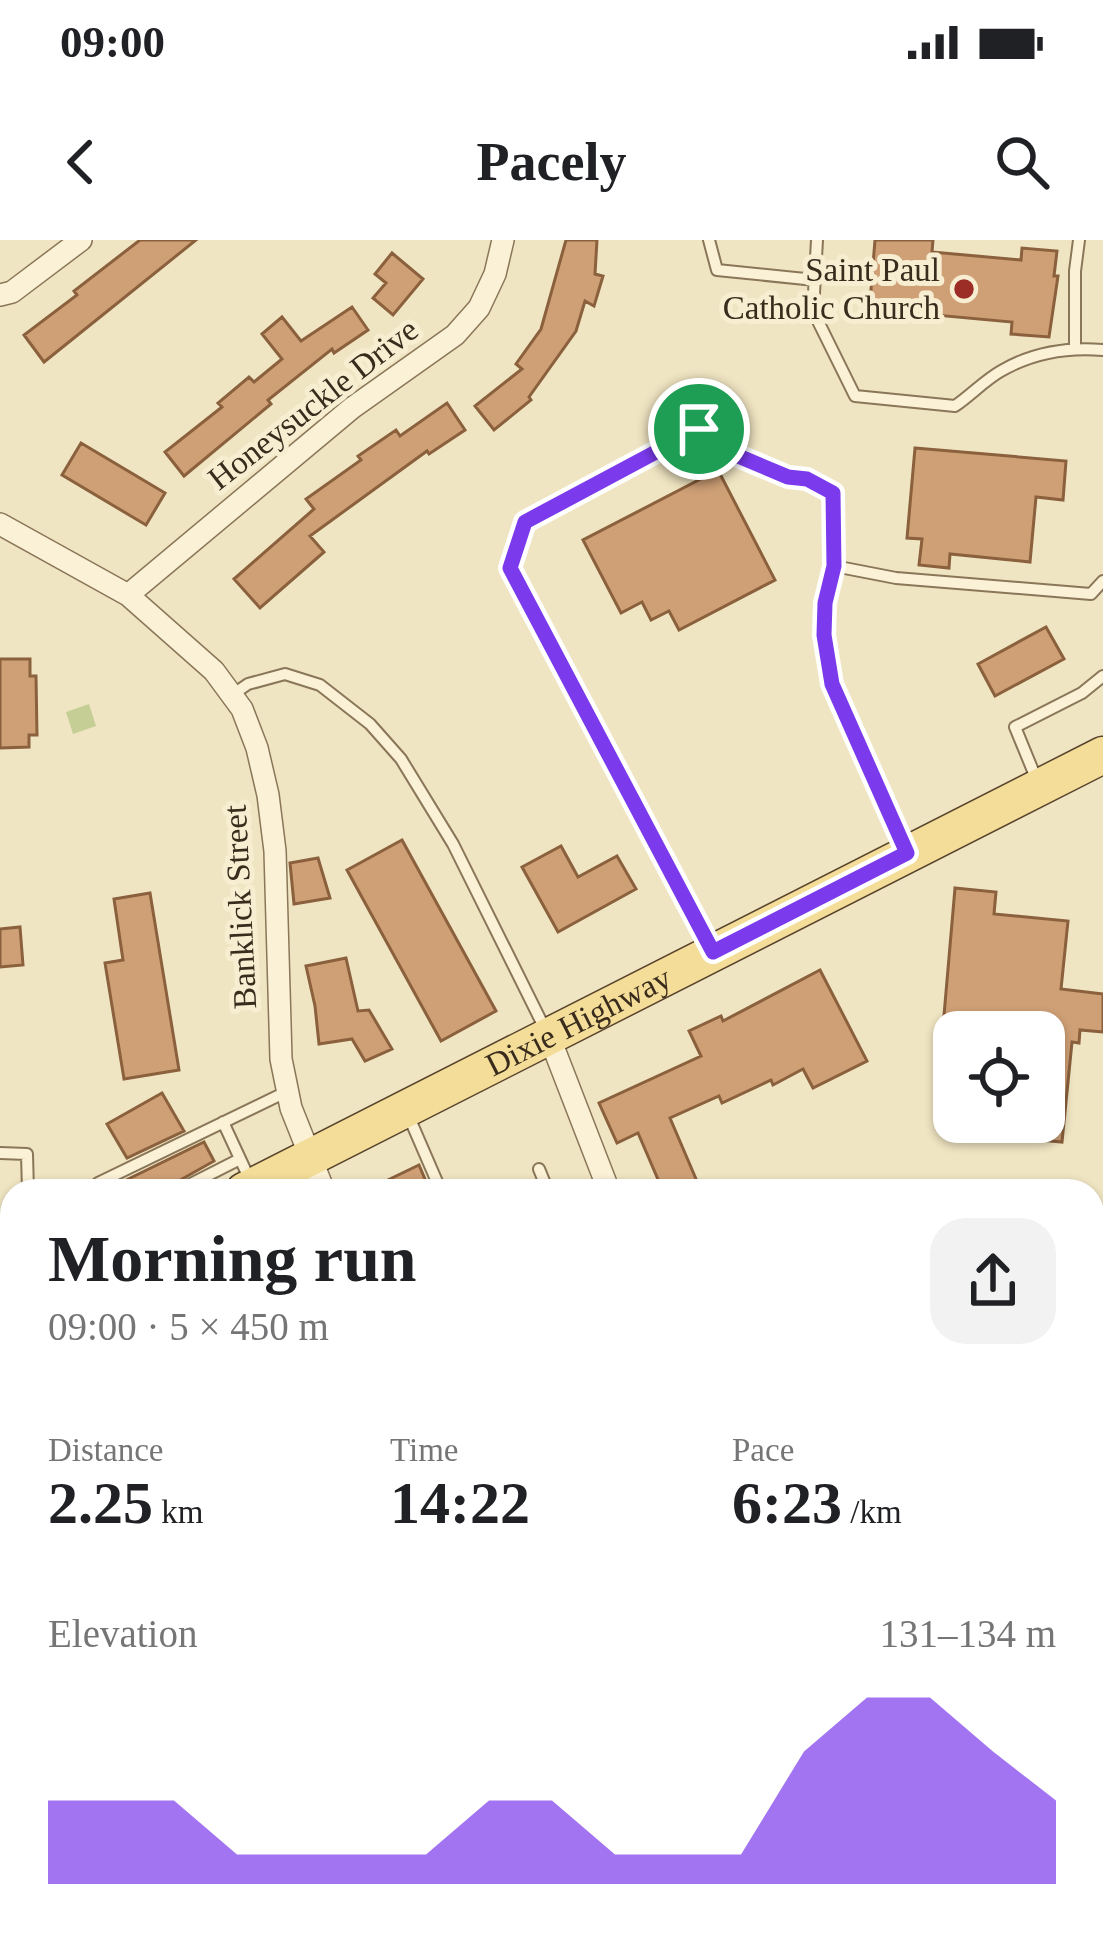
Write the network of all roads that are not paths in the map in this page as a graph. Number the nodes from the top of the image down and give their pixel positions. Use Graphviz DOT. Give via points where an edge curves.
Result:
graph roads {
  1 [pos="81,240"];
  2 [pos="503,240"];
  3 [pos="709,240"];
  4 [pos="817,240"];
  5 [pos="1078,240"];
  6 [pos="815,280"];
  7 [pos="0,295"];
  8 [pos="1075,347"];
  9 [pos="1103,350"];
  10 [pos="0,524"];
  11 [pos="834,566"];
  12 [pos="1103,581"];
  13 [pos="128,595"];
  14 [pos="1103,676"];
  15 [pos="232,694"];
  16 [pos="1103,755"];
  17 [pos="1039,786"];
  18 [pos="907,853"];
  19 [pos="713,952"];
  20 [pos="549,1036"];
  21 [pos="288,1091"];
  22 [pos="405,1109"];
  23 [pos="223,1122"];
  24 [pos="0,1153"];
  25 [pos="539,1169"];
  26 [pos="316,1174"];
  27 [pos="28,1179"];
  28 [pos="109,1179"];
  29 [pos="246,1179"];
  30 [pos="437,1179"];
  31 [pos="543,1179"];
  32 [pos="604,1179"];
  1 -- 7 [label="street"];
  2 -- 13 [label="street, Honeysuckle Drive" via="479,308 455,335 352,408"];
  3 -- 6 [label="lane" via="717,270"];
  4 -- 6 [label="lane"];
  5 -- 8 [label="lane"];
  6 -- 8 [label="lane" via="813,311 855,396 956,406 999,372"];
  8 -- 9 [label="lane"];
  10 -- 13 [label="street, Banklick Street"];
  11 -- 12 [label="lane" via="1090,594"];
  11 -- 18 [label="lane" via="824,635 832,684"];
  11 -- 19 [label="lane" via="833,493 712,445 699,429 525,522 510,568"];
  13 -- 15 [label="street, Banklick Street"];
  14 -- 17 [label="lane" via="1016,727"];
  15 -- 20 [label="lane" via="285,674 320,685 370,724 453,844"];
  15 -- 21 [label="street, Banklick Street" via="257,748 271,814"];
  16 -- 17 [label="main road, Dixie Highway"];
  17 -- 18 [label="main road, Dixie Highway"];
  18 -- 19 [label="main road, Dixie Highway"];
  19 -- 20 [label="main road, Dixie Highway"];
  20 -- 22 [label="main road, Dixie Highway"];
  20 -- 32 [label="street"];
  21 -- 23 [label="lane"];
  21 -- 26 [label="street, Banklick Street"];
  22 -- 26 [label="main road, Dixie Highway"];
  22 -- 30 [label="lane"];
  23 -- 28 [label="lane"];
  23 -- 29 [label="lane"];
  24 -- 27 [label="lane" via="27,1154"];
  25 -- 31 [label="lane"];
  26 -- 29 [label="main road, Dixie Highway"];
}
